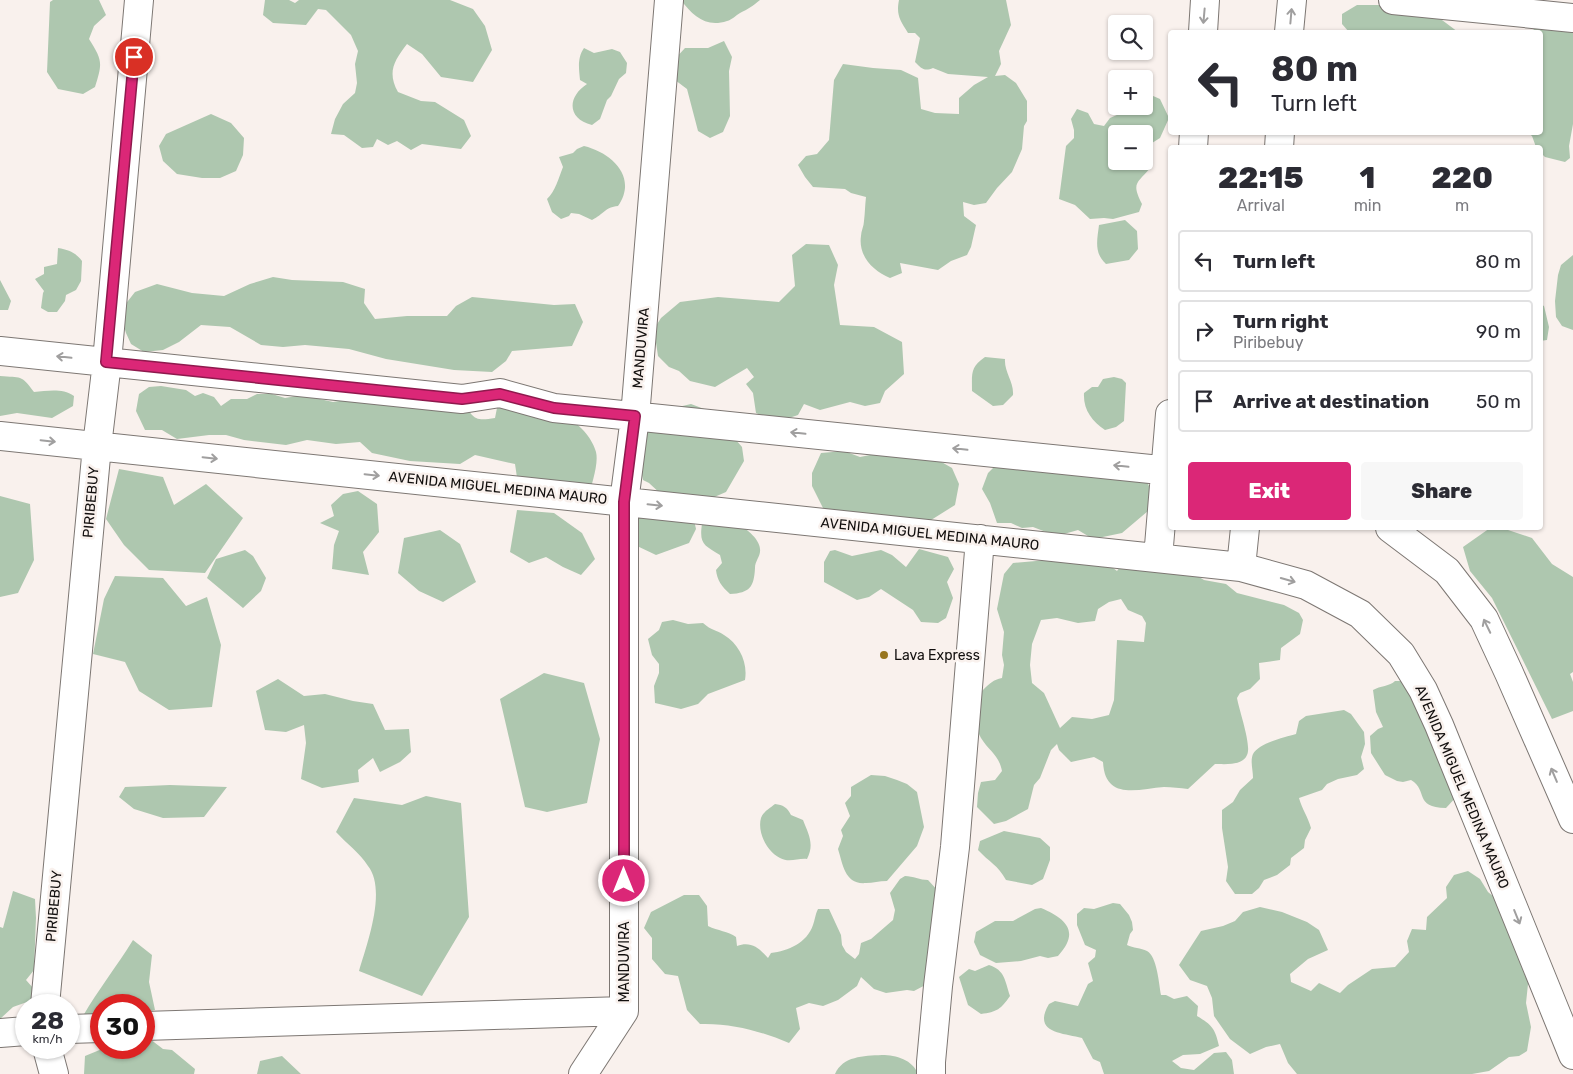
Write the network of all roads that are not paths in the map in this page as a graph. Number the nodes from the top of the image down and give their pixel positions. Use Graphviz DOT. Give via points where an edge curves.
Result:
graph roads {
  1 [pos="139,0"];
  2 [pos="670,0"];
  3 [pos="1205,0"];
  4 [pos="1292,0"];
  5 [pos="1393,0"];
  6 [pos="1573,18"];
  7 [pos="1203,30"];
  8 [pos="1289,30"];
  9 [pos="0,351"];
  10 [pos="106,362"];
  11 [pos="635,416"];
  12 [pos="0,436"];
  13 [pos="97,446"];
  14 [pos="1168,470"];
  15 [pos="624,502"];
  16 [pos="1245,530"];
  17 [pos="1393,530"];
  18 [pos="980,539"];
  19 [pos="1158,558"];
  20 [pos="1241,567"];
  21 [pos="1573,820"];
  22 [pos="46,994"];
  23 [pos="624,1011"];
  24 [pos="155,1026"];
  25 [pos="15,1032"];
  26 [pos="0,1033"];
  27 [pos="1573,1055"];
  28 [pos="50,1059"];
  29 [pos="54,1074"];
  30 [pos="583,1074"];
  31 [pos="931,1074"];
  1 -- 10 [label="street, PIRIBEBUY"];
  2 -- 11 [label="street, MANDUVIRA"];
  3 -- 7 [label="street, one-way"];
  8 -- 4 [label="street, one-way"];
  5 -- 6 [label="street"];
  10 -- 9 [label="street, one-way"];
  10 -- 11 [label="street" via="462,399 500,394 554,408"];
  10 -- 13 [label="street, PIRIBEBUY"];
  14 -- 11 [label="street, one-way"];
  11 -- 15 [label="street, MANDUVIRA"];
  12 -- 13 [label="street, AVENIDA MIGUEL MEDINA MAURO, one-way"];
  13 -- 15 [label="street, AVENIDA MIGUEL MEDINA MAURO, one-way"];
  13 -- 22 [label="street, PIRIBEBUY"];
  14 -- 19 [label="street"];
  15 -- 18 [label="street, AVENIDA MIGUEL MEDINA MAURO, one-way"];
  15 -- 23 [label="street, MANDUVIRA"];
  16 -- 20 [label="street"];
  21 -- 17 [label="street, one-way" via="1484,619 1447,571"];
  18 -- 19 [label="street, AVENIDA MIGUEL MEDINA MAURO"];
  18 -- 31 [label="street" via="955,847"];
  19 -- 20 [label="street, AVENIDA MIGUEL MEDINA MAURO"];
  20 -- 27 [label="street, AVENIDA MIGUEL MEDINA MAURO, one-way" via="1306,585 1360,614 1401,654 1423,690 1439,726"];
  23 -- 24 [label="street"];
  23 -- 30 [label="street, MANDUVIRA"];
  25 -- 26 [label="street"];
  28 -- 29 [label="street"];
}
